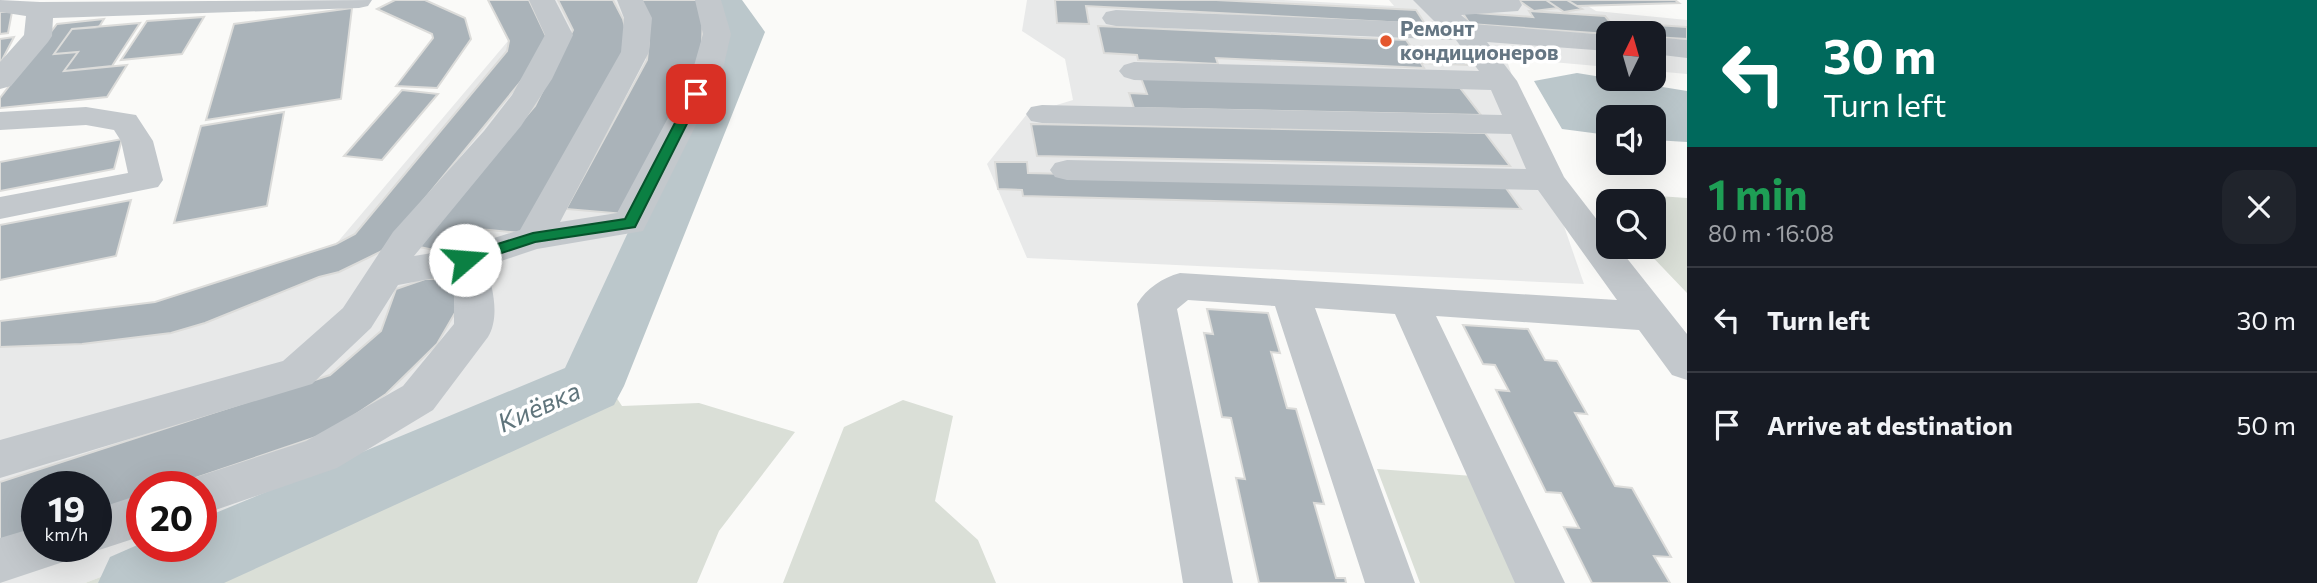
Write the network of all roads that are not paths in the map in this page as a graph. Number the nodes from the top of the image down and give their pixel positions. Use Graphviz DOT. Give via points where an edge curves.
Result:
graph roads {
  1 [pos="359,0"];
  2 [pos="542,0"];
  3 [pos="630,0"];
  4 [pos="708,0"];
  5 [pos="1501,0"];
  6 [pos="0,4"];
  7 [pos="1432,4"];
  8 [pos="40,10"];
  9 [pos="1116,18"];
  10 [pos="1464,32"];
  11 [pos="1596,42"];
  12 [pos="1666,47"];
  13 [pos="1687,49"];
  14 [pos="1134,71"];
  15 [pos="0,80"];
  16 [pos="1502,81"];
  17 [pos="1042,114"];
  18 [pos="0,121"];
  19 [pos="1523,125"];
  20 [pos="1067,170"];
  21 [pos="1548,180"];
  22 [pos="0,208"];
  23 [pos="533,238"];
  24 [pos="465,260"];
  25 [pos="386,274"];
  26 [pos="1291,295"];
  27 [pos="1410,303"];
  28 [pos="1651,316"];
  29 [pos="1687,364"];
  30 [pos="0,459"];
  31 [pos="217,490"];
  32 [pos="21,554"];
  33 [pos="0,561"];
  34 [pos="1208,583"];
  35 [pos="1390,583"];
  36 [pos="1540,583"];
  1 -- 8 [label="street"];
  2 -- 25 [label="street" via="559,35 549,60 509,123 398,247"];
  3 -- 23 [label="street" via="638,18 635,52"];
  4 -- 23 [label="street" via="717,34 707,73 630,223"];
  5 -- 7 [label="street" via="1509,5"];
  6 -- 8 [label="street"];
  7 -- 10 [label="street"];
  8 -- 15 [label="street" via="38,36"];
  9 -- 10 [label="street"];
  10 -- 11 [label="street"];
  10 -- 16 [label="street"];
  12 -- 13 [label="street"];
  14 -- 16 [label="street"];
  16 -- 19 [label="street"];
  17 -- 19 [label="street"];
  18 -- 22 [label="street" via="86,116 125,122 137,141 146,180"];
  19 -- 21 [label="street"];
  20 -- 21 [label="street"];
  21 -- 28 [label="street"];
  23 -- 24 [label="street"];
  24 -- 25 [label="street"];
  24 -- 31 [label="street" via="473,285 474,327 418,398 321,455"];
  25 -- 30 [label="street" via="357,318 297,373"];
  26 -- 27 [label="street"];
  26 -- 34 [label="street" via="1180,286 1157,304"];
  26 -- 35 [label="street"];
  27 -- 28 [label="street"];
  27 -- 36 [label="street"];
  28 -- 29 [label="street"];
  32 -- 33 [label="street"];
}
